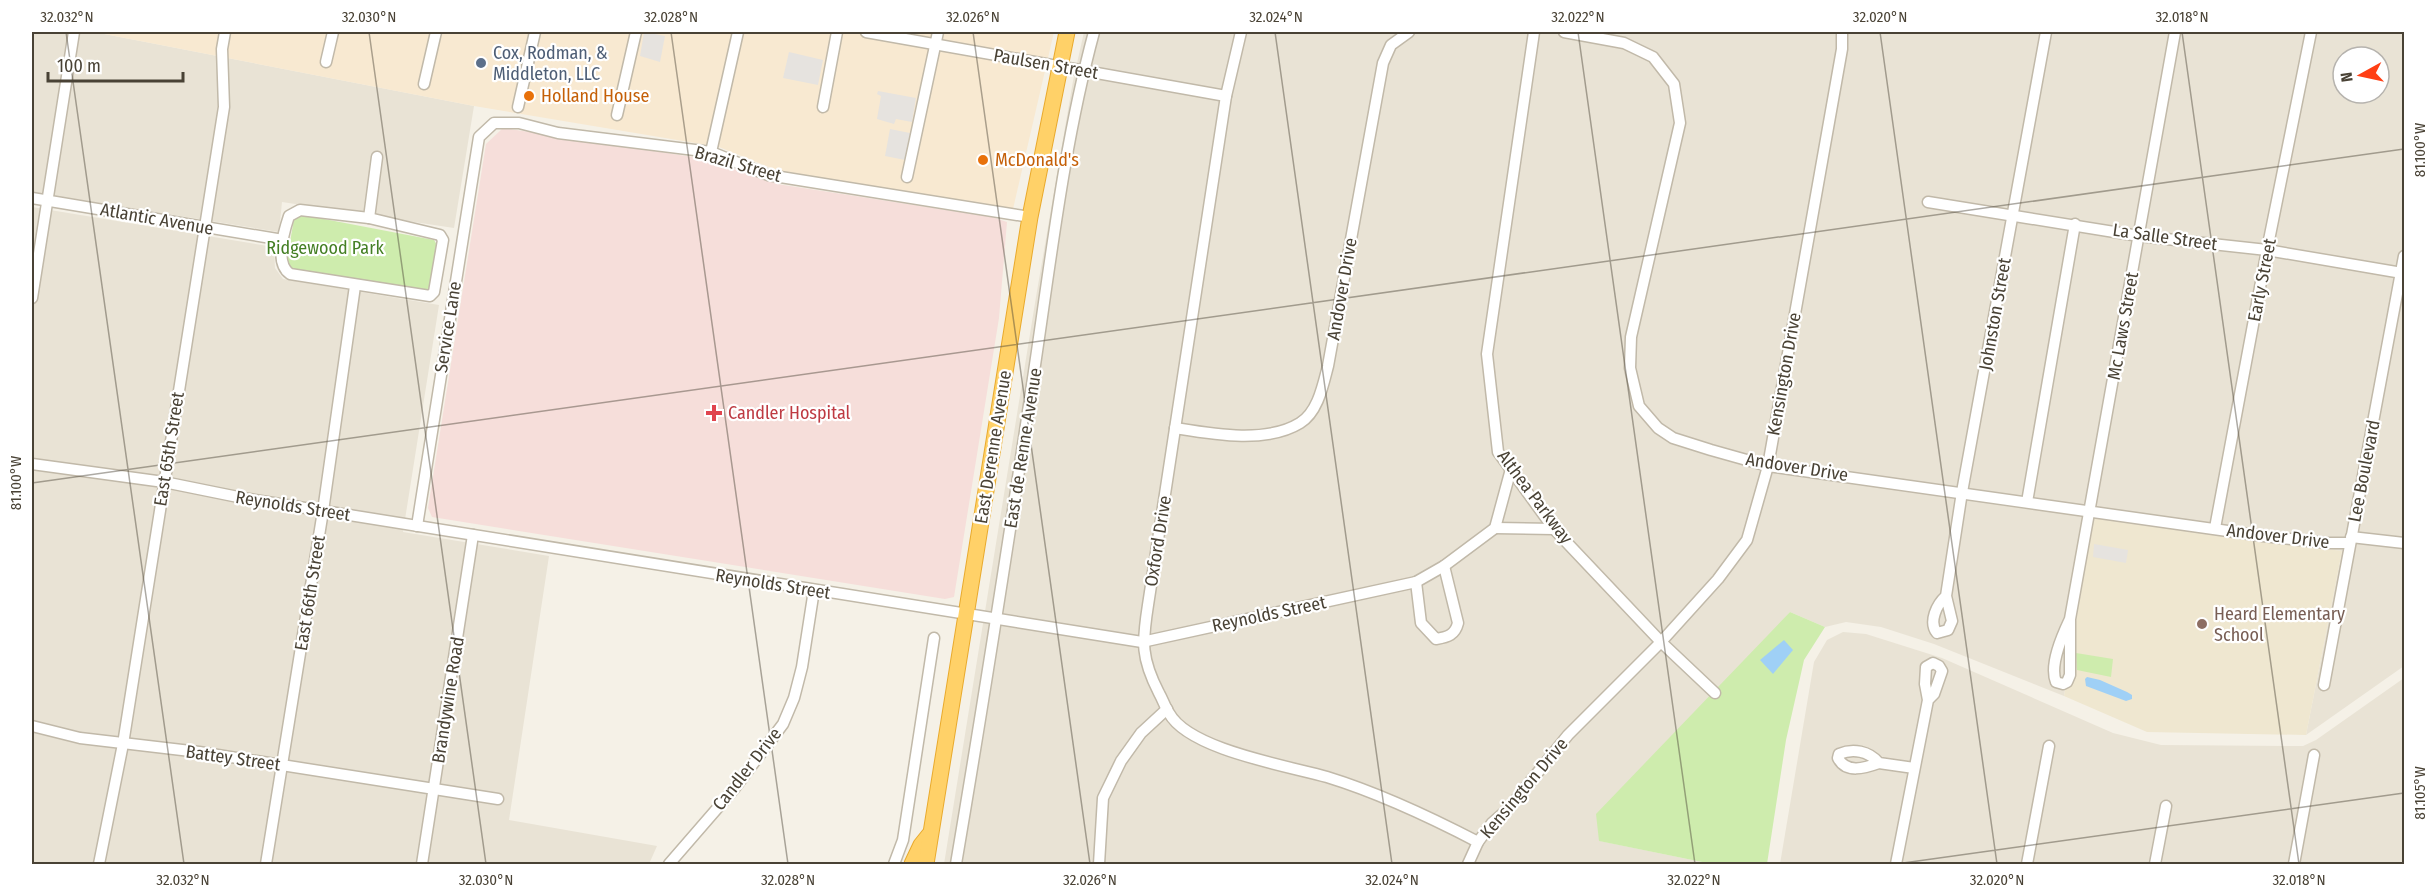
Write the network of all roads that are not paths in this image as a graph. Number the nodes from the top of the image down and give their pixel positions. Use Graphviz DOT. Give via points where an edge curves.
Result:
graph roads {
  1 [pos="74,32"];
  2 [pos="225,32"];
  3 [pos="333,32"];
  4 [pos="436,32"];
  5 [pos="535,32"];
  6 [pos="636,32"];
  7 [pos="738,32"];
  8 [pos="837,32"];
  9 [pos="866,32"];
  10 [pos="938,32"];
  11 [pos="1067,32"];
  12 [pos="1094,32"];
  13 [pos="1241,32"];
  14 [pos="1409,32"];
  15 [pos="1534,32"];
  16 [pos="1564,32"];
  17 [pos="1842,32"];
  18 [pos="2046,32"];
  19 [pos="2175,32"];
  20 [pos="2312,32"];
  21 [pos="935,44"];
  22 [pos="326,62"];
  23 [pos="1059,67"];
  24 [pos="1083,71"];
  25 [pos="424,84"];
  26 [pos="1226,96"];
  27 [pos="518,107"];
  28 [pos="823,107"];
  29 [pos="617,115"];
  30 [pos="485,130"];
  31 [pos="711,152"];
  32 [pos="377,157"];
  33 [pos="907,177"];
  34 [pos="32,198"];
  35 [pos="47,201"];
  36 [pos="1928,202"];
  37 [pos="2013,215"];
  38 [pos="1030,217"];
  39 [pos="369,218"];
  40 [pos="2075,224"];
  41 [pos="205,228"];
  42 [pos="2139,236"];
  43 [pos="283,240"];
  44 [pos="2267,250"];
  45 [pos="2404,256"];
  46 [pos="2402,273"];
  47 [pos="356,286"];
  48 [pos="32,298"];
  49 [pos="1175,428"];
  50 [pos="32,464"];
  51 [pos="1768,466"];
  52 [pos="1511,469"];
  53 [pos="164,482"];
  54 [pos="1962,492"];
  55 [pos="2027,502"];
  56 [pos="323,511"];
  57 [pos="2090,511"];
  58 [pos="417,526"];
  59 [pos="1495,528"];
  60 [pos="2215,528"];
  61 [pos="1554,529"];
  62 [pos="473,535"];
  63 [pos="2351,540"];
  64 [pos="2404,543"];
  65 [pos="1444,566"];
  66 [pos="1416,582"];
  67 [pos="814,590"];
  68 [pos="1946,596"];
  69 [pos="966,615"];
  70 [pos="997,619"];
  71 [pos="2070,619"];
  72 [pos="934,638"];
  73 [pos="1142,642"];
  74 [pos="1661,642"];
  75 [pos="2324,685"];
  76 [pos="1715,693"];
  77 [pos="1928,700"];
  78 [pos="1167,708"];
  79 [pos="32,726"];
  80 [pos="123,744"];
  81 [pos="2049,746"];
  82 [pos="2314,755"];
  83 [pos="1879,763"];
  84 [pos="283,765"];
  85 [pos="1914,768"];
  86 [pos="434,789"];
  87 [pos="498,799"];
  88 [pos="2166,806"];
  89 [pos="931,833"];
  90 [pos="1478,842"];
  91 [pos="99,864"];
  92 [pos="266,864"];
  93 [pos="422,864"];
  94 [pos="669,864"];
  95 [pos="894,864"];
  96 [pos="912,864"];
  97 [pos="926,864"];
  98 [pos="956,864"];
  99 [pos="1099,864"];
  100 [pos="1468,864"];
  101 [pos="1896,864"];
  102 [pos="2027,864"];
  103 [pos="2155,864"];
  104 [pos="2294,864"];
  1 -- 35 [label="street"];
  2 -- 41 [label="street, East 65th Street" via="224,107"];
  3 -- 22 [label="street"];
  4 -- 25 [label="street"];
  5 -- 27 [label="street"];
  6 -- 29 [label="street"];
  7 -- 31 [label="street"];
  8 -- 28 [label="street"];
  9 -- 21 [label="street, Paulsen Street"];
  10 -- 21 [label="street"];
  11 -- 23 [label="highway, East Derenne Avenue"];
  12 -- 24 [label="street, East de Renne Avenue"];
  13 -- 26 [label="street, Oxford Drive"];
  14 -- 49 [label="street, Andover Drive" via="1391,45 1383,63 1319,399 1301,423 1278,431 1247,436"];
  15 -- 52 [label="street, Althea Parkway" via="1488,354 1498,452"];
  16 -- 51 [label="street, Andover Drive" via="1624,43 1653,57 1674,84 1680,123 1631,337 1630,368 1639,406 1673,438"];
  17 -- 51 [label="street, Kensington Drive"];
  18 -- 37 [label="street, Johnston Street"];
  19 -- 42 [label="street, Mc Laws Street"];
  20 -- 44 [label="street, Early Street"];
  21 -- 23 [label="street, Paulsen Street"];
  21 -- 33 [label="street"];
  23 -- 24 [label="street, Paulsen Street"];
  23 -- 38 [label="highway, East Derenne Avenue"];
  24 -- 26 [label="street, Paulsen Street"];
  24 -- 70 [label="street, East de Renne Avenue" via="1064,172"];
  26 -- 49 [label="street, Oxford Drive"];
  30 -- 31 [label="street, Brazil Street" via="494,123 519,123 558,133"];
  30 -- 58 [label="street, Service Lane" via="479,137"];
  31 -- 38 [label="street, Brazil Street" via="768,175"];
  32 -- 39 [label="street"];
  34 -- 35 [label="street, Atlantic Avenue"];
  35 -- 41 [label="street, Atlantic Avenue"];
  35 -- 48 [label="street"];
  36 -- 37 [label="street, La Salle Street"];
  37 -- 40 [label="street, La Salle Street"];
  37 -- 54 [label="street, Johnston Street"];
  38 -- 69 [label="highway, East Derenne Avenue"];
  39 -- 43 [label="street" via="296,211 290,216"];
  39 -- 47 [label="street" via="440,235 443,240 434,292 430,296"];
  40 -- 42 [label="street, La Salle Street"];
  40 -- 55 [label="street"];
  41 -- 43 [label="street, Atlantic Avenue"];
  41 -- 53 [label="street, East 65th Street"];
  42 -- 44 [label="street, La Salle Street"];
  42 -- 57 [label="street, Mc Laws Street"];
  43 -- 47 [label="street" via="282,264 290,274"];
  44 -- 46 [label="street, La Salle Street"];
  44 -- 60 [label="street, Early Street"];
  45 -- 46 [label="street, Lee Boulevard"];
  46 -- 63 [label="street, Lee Boulevard"];
  47 -- 56 [label="street, East 66th Street"];
  49 -- 73 [label="street, Oxford Drive"];
  50 -- 53 [label="street, Reynolds Street"];
  51 -- 54 [label="street, Andover Drive"];
  51 -- 74 [label="street, Kensington Drive" via="1747,540"];
  52 -- 59 [label="street"];
  52 -- 61 [label="street, Althea Parkway"];
  53 -- 56 [label="street, Reynolds Street"];
  53 -- 80 [label="street, East 65th Street"];
  54 -- 55 [label="street, Andover Drive"];
  54 -- 68 [label="street, Johnston Street"];
  55 -- 57 [label="street, Andover Drive"];
  56 -- 58 [label="street, Reynolds Street"];
  56 -- 84 [label="street, East 66th Street"];
  57 -- 60 [label="street, Andover Drive"];
  57 -- 71 [label="street, Mc Laws Street"];
  58 -- 62 [label="street, Reynolds Street"];
  59 -- 61 [label="street"];
  59 -- 65 [label="street, Reynolds Street"];
  60 -- 63 [label="street, Andover Drive" via="2314,542"];
  61 -- 74 [label="street, Althea Parkway"];
  62 -- 67 [label="street, Reynolds Street"];
  62 -- 86 [label="street, Brandywine Road"];
  63 -- 64 [label="street, Andover Drive"];
  63 -- 75 [label="street, Lee Boulevard"];
  65 -- 66 [label="street, Reynolds Street"];
  65 -- 66 [label="street" via="1458,623 1448,638 1436,639 1421,623"];
  66 -- 73 [label="street, Reynolds Street"];
  67 -- 69 [label="street, Reynolds Street"];
  67 -- 94 [label="street, Candler Drive" via="795,698 783,724 734,789"];
  69 -- 70 [label="street, Reynolds Street"];
  69 -- 89 [label="highway, East Derenne Avenue"];
  70 -- 73 [label="street, Reynolds Street"];
  70 -- 98 [label="street, East de Renne Avenue"];
  71 -- 71 [label="street, Mc Laws Street" via="2054,670 2056,682 2063,684 2070,675"];
  72 -- 95 [label="street" via="903,840"];
  73 -- 78 [label="street, Oxford Drive" via="1148,672"];
  74 -- 76 [label="street, Althea Parkway"];
  74 -- 90 [label="street, Kensington Drive" via="1568,735"];
  77 -- 85 [label="street"];
  78 -- 90 [label="street, Oxford Drive" via="1188,731 1216,747 1327,777"];
  78 -- 99 [label="street" via="1141,733 1121,761 1103,798"];
  79 -- 80 [label="street, Battey Street"];
  80 -- 84 [label="street, Battey Street"];
  80 -- 91 [label="street, East 65th Street"];
  81 -- 102 [label="street"];
  82 -- 104 [label="street"];
  83 -- 85 [label="street"];
  84 -- 86 [label="street, Battey Street"];
  84 -- 92 [label="street, East 66th Street"];
  85 -- 101 [label="street"];
  86 -- 87 [label="street, Battey Street"];
  86 -- 93 [label="street, Brandywine Road"];
  88 -- 103 [label="street"];
  89 -- 96 [label="highway"];
  89 -- 97 [label="highway, East Derenne Avenue"];
  90 -- 100 [label="street, Kensington Drive"];
}
